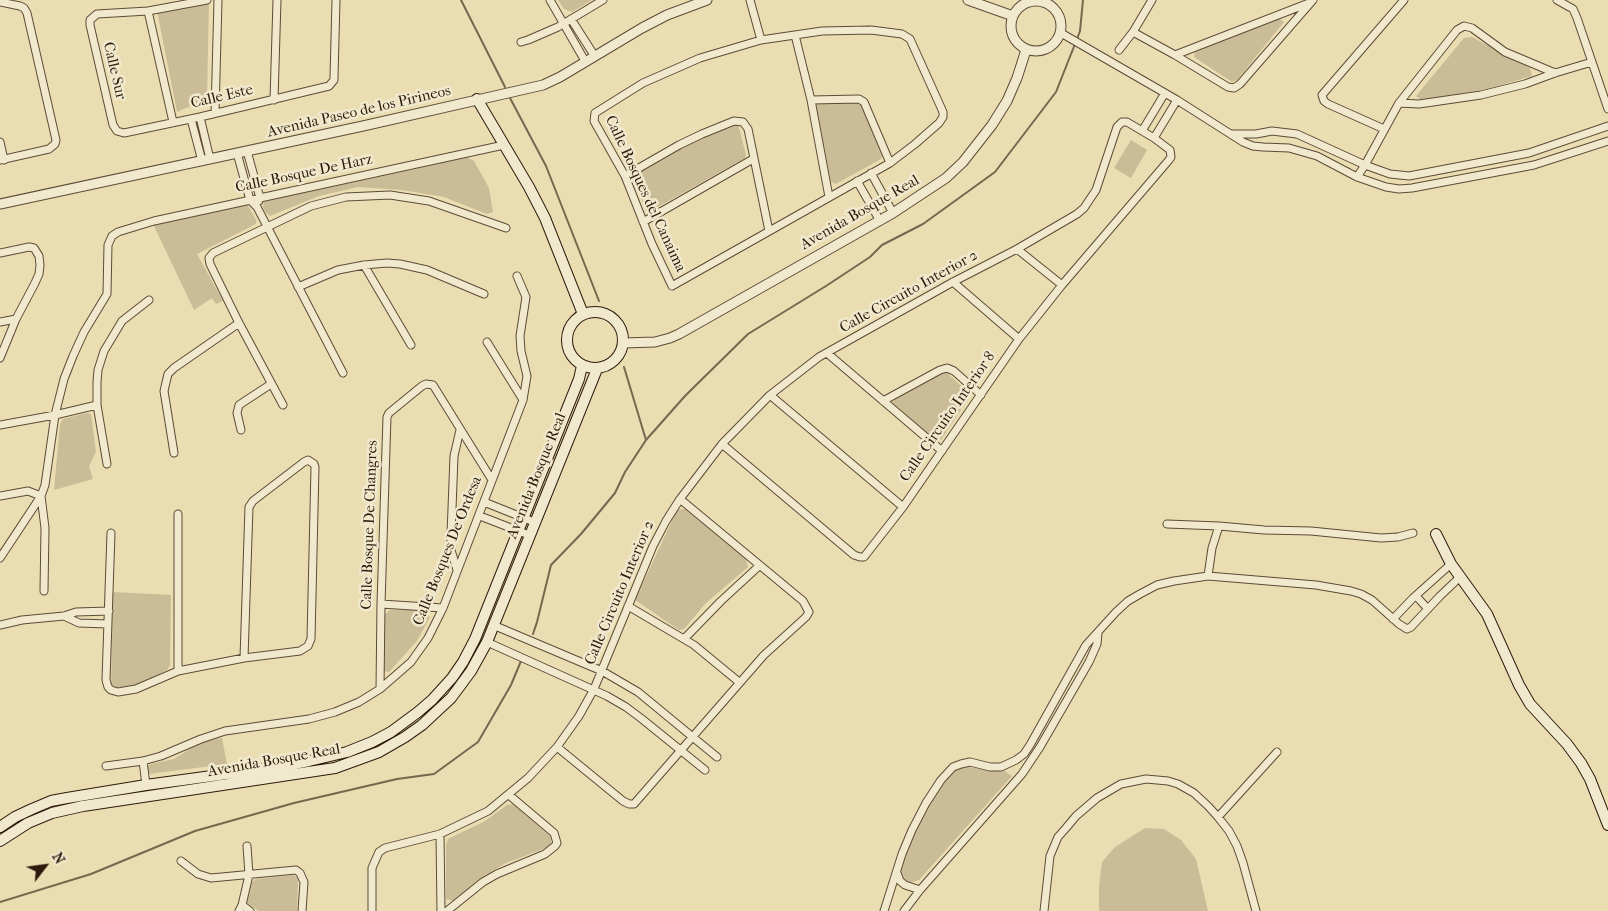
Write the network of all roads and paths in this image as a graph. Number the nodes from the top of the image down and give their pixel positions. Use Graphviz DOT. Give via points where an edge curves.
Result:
graph roads {
  1 [pos="207,0"];
  2 [pos="218,0"];
  3 [pos="277,0"];
  4 [pos="336,0"];
  5 [pos="550,0"];
  6 [pos="603,0"];
  7 [pos="707,0"];
  8 [pos="750,0"];
  9 [pos="968,0"];
  10 [pos="1152,0"];
  11 [pos="1404,0"];
  12 [pos="1557,0"];
  13 [pos="1044,1"];
  14 [pos="1312,1"];
  15 [pos="0,2"];
  16 [pos="148,11"];
  17 [pos="1013,16"];
  18 [pos="568,21"];
  19 [pos="1061,32"];
  20 [pos="1133,32"];
  21 [pos="795,35"];
  22 [pos="761,40"];
  23 [pos="521,42"];
  24 [pos="1026,50"];
  25 [pos="1119,50"];
  26 [pos="594,55"];
  27 [pos="1176,55"];
  28 [pos="586,61"];
  29 [pos="1592,62"];
  30 [pos="1555,73"];
  31 [pos="1165,93"];
  32 [pos="478,99"];
  33 [pos="274,100"];
  34 [pos="811,100"];
  35 [pos="1177,100"];
  36 [pos="1399,103"];
  37 [pos="1608,109"];
  38 [pos="216,112"];
  39 [pos="200,117"];
  40 [pos="191,119"];
  41 [pos="173,122"];
  42 [pos="1608,126"];
  43 [pos="1384,129"];
  44 [pos="117,131"];
  45 [pos="1142,131"];
  46 [pos="1232,134"];
  47 [pos="1154,138"];
  48 [pos="1608,139"];
  49 [pos="0,142"];
  50 [pos="504,146"];
  51 [pos="247,151"];
  52 [pos="236,153"];
  53 [pos="1171,153"];
  54 [pos="754,158"];
  55 [pos="2,160"];
  56 [pos="206,160"];
  57 [pos="890,163"];
  58 [pos="1365,165"];
  59 [pos="871,173"];
  60 [pos="625,176"];
  61 [pos="1357,177"];
  62 [pos="858,181"];
  63 [pos="829,197"];
  64 [pos="260,198"];
  65 [pos="250,200"];
  66 [pos="0,204"];
  67 [pos="257,207"];
  68 [pos="893,213"];
  69 [pos="880,220"];
  70 [pos="643,222"];
  71 [pos="267,227"];
  72 [pos="506,228"];
  73 [pos="769,231"];
  74 [pos="1017,249"];
  75 [pos="0,253"];
  76 [pos="364,265"];
  77 [pos="517,276"];
  78 [pos="953,282"];
  79 [pos="1062,285"];
  80 [pos="298,287"];
  81 [pos="484,294"];
  82 [pos="149,300"];
  83 [pos="583,314"];
  84 [pos="16,319"];
  85 [pos="0,322"];
  86 [pos="239,323"];
  87 [pos="1019,339"];
  88 [pos="487,342"];
  89 [pos="623,343"];
  90 [pos="411,345"];
  91 [pos="827,353"];
  92 [pos="0,358"];
  93 [pos="582,366"];
  94 [pos="597,369"];
  95 [pos="343,373"];
  96 [pos="271,384"];
  97 [pos="770,395"];
  98 [pos="981,395"];
  99 [pos="523,400"];
  100 [pos="883,401"];
  101 [pos="97,405"];
  102 [pos="283,405"];
  103 [pos="55,415"];
  104 [pos="0,425"];
  105 [pos="241,430"];
  106 [pos="460,430"];
  107 [pos="722,444"];
  108 [pos="942,451"];
  109 [pos="174,453"];
  110 [pos="107,464"];
  111 [pos="492,480"];
  112 [pos="0,496"];
  113 [pos="41,496"];
  114 [pos="680,499"];
  115 [pos="484,502"];
  116 [pos="903,507"];
  117 [pos="178,514"];
  118 [pos="480,516"];
  119 [pos="524,518"];
  120 [pos="534,522"];
  121 [pos="1167,524"];
  122 [pos="1219,526"];
  123 [pos="518,531"];
  124 [pos="111,533"];
  125 [pos="1413,533"];
  126 [pos="1436,534"];
  127 [pos="529,535"];
  128 [pos="0,558"];
  129 [pos="1451,564"];
  130 [pos="759,566"];
  131 [pos="457,570"];
  132 [pos="1208,576"];
  133 [pos="1460,577"];
  134 [pos="44,591"];
  135 [pos="1416,596"];
  136 [pos="381,604"];
  137 [pos="628,606"];
  138 [pos="443,608"];
  139 [pos="1428,609"];
  140 [pos="109,611"];
  141 [pos="64,616"];
  142 [pos="1394,619"];
  143 [pos="108,624"];
  144 [pos="0,625"];
  145 [pos="493,626"];
  146 [pos="1098,633"];
  147 [pos="684,639"];
  148 [pos="487,642"];
  149 [pos="244,658"];
  150 [pos="178,671"];
  151 [pos="602,671"];
  152 [pos="740,682"];
  153 [pos="380,689"];
  154 [pos="594,689"];
  155 [pos="692,736"];
  156 [pos="557,747"];
  157 [pos="681,750"];
  158 [pos="1277,752"];
  159 [pos="717,757"];
  160 [pos="143,761"];
  161 [pos="106,766"];
  162 [pos="705,770"];
  163 [pos="238,778"];
  164 [pos="146,785"];
  165 [pos="509,795"];
  166 [pos="1599,804"];
  167 [pos="1608,815"];
  168 [pos="1218,817"];
  169 [pos="1608,825"];
  170 [pos="0,827"];
  171 [pos="440,834"];
  172 [pos="0,840"];
  173 [pos="247,846"];
  174 [pos="181,861"];
  175 [pos="897,873"];
  176 [pos="249,875"];
  177 [pos="920,890"];
  178 [pos="240,908"];
  179 [pos="250,911"];
  180 [pos="302,911"];
  181 [pos="372,911"];
  182 [pos="441,911"];
  183 [pos="447,911"];
  184 [pos="884,911"];
  185 [pos="904,911"];
  186 [pos="1044,911"];
  187 [pos="1256,911"];
  1 -- 16 [label="street"];
  2 -- 38 [label="street"];
  3 -- 33 [label="street"];
  4 -- 33 [label="street, Calle Este" via="332,84"];
  5 -- 18 [label="street"];
  6 -- 18 [label="street"];
  7 -- 26 [label="street, Avenida Paseo de los Pirineos" via="658,20"];
  8 -- 22 [label="street"];
  9 -- 17 [label="street"];
  10 -- 20 [label="street"];
  11 -- 43 [label="street" via="1322,95 1328,104"];
  12 -- 29 [label="street" via="1575,13"];
  13 -- 17 [label="street" via="1026,3"];
  13 -- 19 [label="street" via="1060,17"];
  14 -- 27 [label="street"];
  14 -- 27 [label="street" via="1237,87 1228,87"];
  15 -- 55 [label="street" via="20,6 27,13 56,140 49,148"];
  16 -- 41 [label="street"];
  16 -- 44 [label="street, Calle Sur" via="98,14 93,16 90,25"];
  17 -- 24 [label="street" via="1011,32"];
  18 -- 23 [label="street"];
  18 -- 26 [label="street"];
  18 -- 28 [label="street" via="567,30"];
  19 -- 24 [label="street" via="1057,41 1044,51"];
  19 -- 31 [label="street"];
  20 -- 25 [label="street"];
  20 -- 27 [label="street"];
  21 -- 22 [label="street, Calle Bosques del Canaima"];
  21 -- 34 [label="street"];
  21 -- 57 [label="street, Calle Bosques del Canaima" via="871,30 910,38 943,112 935,128"];
  22 -- 60 [label="street, Calle Bosques del Canaima" via="674,68 597,111 594,121"];
  24 -- 68 [label="street, Avenida Bosque Real" via="1007,101 978,145 946,178"];
  26 -- 28 [label="street, Avenida Paseo de los Pirineos"];
  28 -- 32 [label="street, Avenida Paseo de los Pirineos" via="543,85"];
  29 -- 30 [label="street"];
  29 -- 37 [label="street"];
  30 -- 36 [label="street" via="1481,95 1419,104"];
  30 -- 36 [label="street" via="1506,52 1472,28 1464,26 1457,30"];
  31 -- 35 [label="street"];
  31 -- 45 [label="street"];
  32 -- 50 [label="main road"];
  32 -- 51 [label="street, Avenida Paseo de los Pirineos"];
  33 -- 38 [label="street, Calle Este"];
  34 -- 57 [label="street" via="859,99 864,102"];
  34 -- 63 [label="street"];
  35 -- 46 [label="street"];
  35 -- 47 [label="street"];
  36 -- 43 [label="street"];
  38 -- 39 [label="street, Calle Este"];
  39 -- 40 [label="street, Calle Este"];
  39 -- 56 [label="street"];
  40 -- 41 [label="street, Calle Este"];
  40 -- 56 [label="street"];
  41 -- 44 [label="street, Calle Este"];
  42 -- 48 [label="street"];
  42 -- 58 [label="street" via="1529,153 1409,176 1390,174"];
  43 -- 58 [label="street"];
  45 -- 47 [label="street, Calle Circuito Interior 2"];
  45 -- 74 [label="street, Calle Circuito Interior 2" via="1127,122 1119,124 1100,180 1084,208"];
  46 -- 58 [label="street" via="1272,131 1297,134"];
  46 -- 61 [label="street" via="1253,146 1288,148 1317,156"];
  47 -- 53 [label="street, Calle Circuito Interior 2"];
  48 -- 61 [label="street" via="1534,165 1412,188 1386,187"];
  49 -- 55 [label="street"];
  50 -- 64 [label="street, Calle Bosque De Harz"];
  50 -- 83 [label="main road" via="545,218"];
  51 -- 52 [label="street, Avenida Paseo de los Pirineos"];
  51 -- 64 [label="street"];
  52 -- 56 [label="street, Avenida Paseo de los Pirineos"];
  52 -- 65 [label="street"];
  53 -- 79 [label="street, Calle Circuito Interior 8" via="1169,160"];
  54 -- 60 [label="street" via="748,129 742,122 734,121 679,145"];
  54 -- 70 [label="street"];
  54 -- 73 [label="street"];
  56 -- 66 [label="street, Avenida Paseo de los Pirineos"];
  57 -- 59 [label="street, Calle Bosques del Canaima"];
  58 -- 61 [label="street"];
  59 -- 62 [label="street, Calle Bosques del Canaima"];
  59 -- 68 [label="street"];
  60 -- 70 [label="street, Calle Bosques del Canaima"];
  62 -- 63 [label="street, Calle Bosques del Canaima"];
  62 -- 69 [label="street"];
  63 -- 73 [label="street, Calle Bosques del Canaima"];
  64 -- 65 [label="street, Calle Bosque De Harz"];
  64 -- 67 [label="street"];
  65 -- 67 [label="street"];
  65 -- 103 [label="street, Calle Bosque De Harz" via="154,221 112,236 108,245 107,294 73,356"];
  67 -- 71 [label="street"];
  68 -- 69 [label="street, Avenida Bosque Real"];
  69 -- 89 [label="street, Avenida Bosque Real" via="670,338"];
  70 -- 73 [label="street, Calle Bosques del Canaima" via="672,286"];
  71 -- 72 [label="street" via="328,201 390,195 443,204"];
  71 -- 80 [label="street"];
  71 -- 86 [label="street" via="213,253 209,258"];
  74 -- 78 [label="street, Calle Circuito Interior 2"];
  74 -- 79 [label="street"];
  75 -- 84 [label="street" via="29,247 34,248 39,256 39,274"];
  76 -- 80 [label="street" via="338,270"];
  76 -- 81 [label="street" via="387,263 413,267"];
  76 -- 90 [label="street"];
  77 -- 99 [label="street, Calle Bosques De Ordesa" via="526,297 520,336 527,376"];
  78 -- 87 [label="street"];
  78 -- 91 [label="street, Calle Circuito Interior 2"];
  79 -- 87 [label="street, Calle Circuito Interior 8"];
  80 -- 95 [label="street"];
  82 -- 101 [label="street" via="122,321 104,351 98,370"];
  83 -- 89 [label="main road" via="600,312 608,315 620,326"];
  83 -- 93 [label="main road" via="571,325 566,340 571,356"];
  84 -- 85 [label="street"];
  84 -- 92 [label="street"];
  86 -- 96 [label="street"];
  86 -- 109 [label="street" via="168,374 164,391"];
  87 -- 98 [label="street, Calle Circuito Interior 8"];
  88 -- 99 [label="street"];
  89 -- 94 [label="main road" via="612,363"];
  91 -- 97 [label="street, Calle Circuito Interior 2"];
  91 -- 100 [label="street"];
  93 -- 94 [label="main road"];
  93 -- 119 [label="main road, Avenida Bosque Real"];
  94 -- 120 [label="main road, Avenida Bosque Real"];
  96 -- 102 [label="street"];
  96 -- 105 [label="street" via="239,405 237,413"];
  97 -- 107 [label="street, Calle Circuito Interior 2"];
  97 -- 116 [label="street"];
  98 -- 100 [label="street" via="947,368"];
  98 -- 108 [label="street, Calle Circuito Interior 8"];
  99 -- 111 [label="street, Calle Bosques De Ordesa"];
  100 -- 108 [label="street"];
  101 -- 103 [label="street"];
  101 -- 110 [label="street"];
  103 -- 104 [label="street"];
  103 -- 113 [label="street" via="48,473"];
  106 -- 111 [label="street"];
  106 -- 131 [label="street" via="454,456 450,535"];
  106 -- 136 [label="street, Calle Bosque De Changres" via="436,387 430,384 422,386 389,412"];
  107 -- 114 [label="street, Calle Circuito Interior 2"];
  107 -- 116 [label="street, Calle Circuito Interior 8" via="857,556 864,557"];
  108 -- 116 [label="street, Calle Circuito Interior 8"];
  111 -- 115 [label="street, Calle Bosques De Ordesa"];
  112 -- 113 [label="street" via="28,491"];
  113 -- 128 [label="street"];
  113 -- 134 [label="street" via="45,528"];
  114 -- 130 [label="street"];
  114 -- 137 [label="street, Calle Circuito Interior 2" via="653,546"];
  115 -- 118 [label="street, Calle Bosques De Ordesa"];
  115 -- 119 [label="street"];
  117 -- 150 [label="street"];
  118 -- 123 [label="street"];
  118 -- 131 [label="street, Calle Bosques De Ordesa"];
  119 -- 120 [label="street"];
  119 -- 123 [label="main road, Avenida Bosque Real"];
  120 -- 127 [label="main road, Avenida Bosque Real"];
  121 -- 122 [label="street"];
  122 -- 125 [label="street" via="1381,538"];
  122 -- 132 [label="street"];
  123 -- 127 [label="street"];
  123 -- 163 [label="main road, Avenida Bosque Real" via="476,639 452,678 432,700 391,732 372,742 347,752"];
  124 -- 140 [label="street"];
  126 -- 129 [label="main road"];
  127 -- 145 [label="main road, Avenida Bosque Real"];
  129 -- 133 [label="main road"];
  129 -- 135 [label="street"];
  130 -- 147 [label="street"];
  130 -- 152 [label="street" via="803,601 808,612"];
  131 -- 138 [label="street, Calle Bosques De Ordesa"];
  132 -- 142 [label="street" via="1351,591 1372,600"];
  132 -- 146 [label="street" via="1157,585 1122,606"];
  133 -- 139 [label="street"];
  133 -- 166 [label="main road" via="1487,614 1530,704 1582,763"];
  135 -- 139 [label="street"];
  135 -- 142 [label="street"];
  136 -- 138 [label="street"];
  136 -- 153 [label="street, Calle Bosque De Changres"];
  137 -- 147 [label="street"];
  137 -- 151 [label="street, Calle Circuito Interior 2"];
  138 -- 153 [label="street, Calle Bosques De Ordesa" via="421,650"];
  139 -- 142 [label="street" via="1409,628 1402,627"];
  140 -- 141 [label="street" via="80,611"];
  140 -- 143 [label="street"];
  141 -- 143 [label="street" via="79,623"];
  141 -- 144 [label="street"];
  143 -- 150 [label="street" via="106,680 112,690 136,689"];
  145 -- 148 [label="main road, Avenida Bosque Real"];
  145 -- 151 [label="street"];
  146 -- 175 [label="street" via="1086,645 1024,754 1001,767 966,763 948,772 931,794 912,830"];
  146 -- 177 [label="street" via="1089,662 1022,774"];
  147 -- 152 [label="street"];
  148 -- 154 [label="street"];
  148 -- 163 [label="main road, Avenida Bosque Real" via="451,698 422,725 378,752 335,768"];
  149 -- 149 [label="street" via="300,651 311,643 315,467 311,461 304,462 252,501 249,507"];
  149 -- 150 [label="street"];
  151 -- 154 [label="street, Calle Circuito Interior 2"];
  151 -- 155 [label="street" via="638,692"];
  152 -- 155 [label="street"];
  153 -- 160 [label="street, Calle Bosques De Ordesa" via="335,712 226,731"];
  154 -- 156 [label="street, Calle Circuito Interior 2"];
  154 -- 157 [label="street" via="626,707"];
  155 -- 157 [label="street"];
  155 -- 159 [label="street"];
  156 -- 157 [label="street" via="631,805"];
  156 -- 165 [label="street, Calle Circuito Interior 2"];
  157 -- 162 [label="street"];
  158 -- 168 [label="street"];
  160 -- 161 [label="street, Calle Bosques De Ordesa"];
  160 -- 164 [label="street"];
  163 -- 164 [label="main road, Avenida Bosque Real"];
  163 -- 172 [label="main road, Avenida Bosque Real" via="52,813"];
  164 -- 170 [label="main road, Avenida Bosque Real" via="51,801"];
  165 -- 171 [label="street, Calle Circuito Interior 2" via="488,810"];
  165 -- 183 [label="street" via="554,833 556,846 483,882"];
  166 -- 167 [label="main road"];
  166 -- 169 [label="main road"];
  168 -- 186 [label="street" via="1194,793 1168,781 1138,780 1112,788 1076,816 1058,837 1050,856"];
  168 -- 187 [label="street" via="1237,846"];
  171 -- 181 [label="street, Calle Circuito Interior 2" via="379,852 372,868"];
  171 -- 182 [label="street"];
  173 -- 176 [label="street"];
  174 -- 176 [label="street" via="204,876"];
  175 -- 177 [label="street" via="905,885"];
  175 -- 184 [label="street"];
  176 -- 178 [label="street"];
  176 -- 180 [label="street" via="298,871 304,882"];
  177 -- 185 [label="street"];
  178 -- 179 [label="street"];
}
